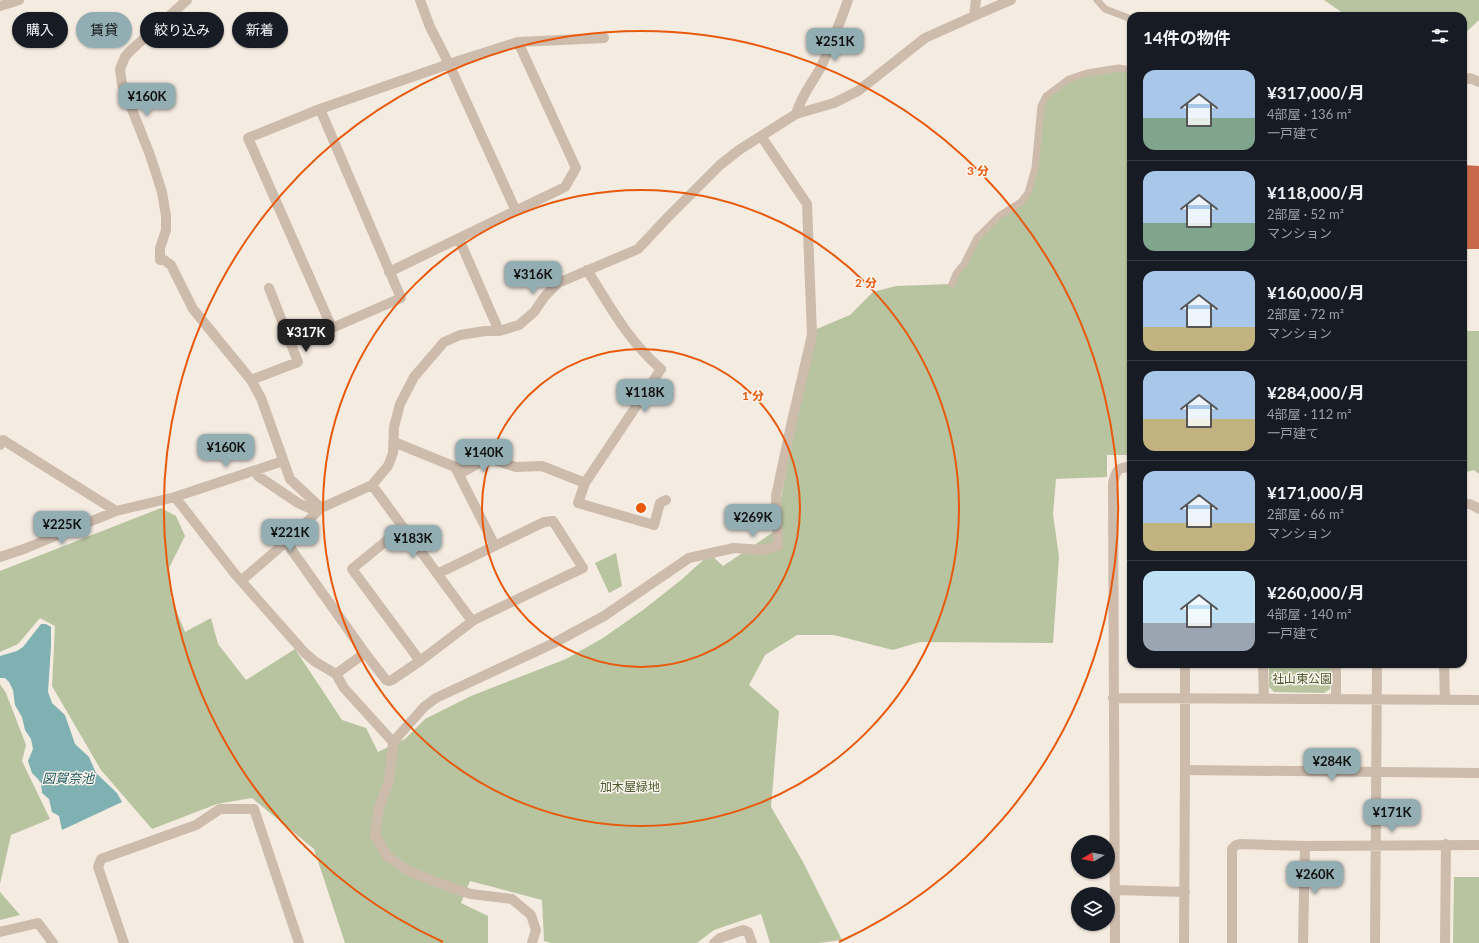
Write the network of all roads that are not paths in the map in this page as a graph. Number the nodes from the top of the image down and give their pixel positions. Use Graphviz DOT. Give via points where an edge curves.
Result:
graph roads {
  1 [pos="19,0"];
  2 [pos="187,0"];
  3 [pos="420,0"];
  4 [pos="848,0"];
  5 [pos="976,0"];
  6 [pos="1011,0"];
  7 [pos="1097,0"];
  8 [pos="0,6"];
  9 [pos="974,16"];
  10 [pos="1127,17"];
  11 [pos="604,38"];
  12 [pos="518,42"];
  13 [pos="449,64"];
  14 [pos="1127,69"];
  15 [pos="1467,79"];
  16 [pos="1479,82"];
  17 [pos="320,110"];
  18 [pos="796,114"];
  19 [pos="761,136"];
  20 [pos="516,211"];
  21 [pos="459,238"];
  22 [pos="587,270"];
  23 [pos="389,272"];
  24 [pos="952,284"];
  25 [pos="269,288"];
  26 [pos="499,331"];
  27 [pos="251,380"];
  28 [pos="394,442"];
  29 [pos="0,445"];
  30 [pos="283,461"];
  31 [pos="455,467"];
  32 [pos="1127,467"];
  33 [pos="258,476"];
  34 [pos="585,483"];
  35 [pos="372,485"];
  36 [pos="175,497"];
  37 [pos="666,500"];
  38 [pos="1467,504"];
  39 [pos="321,508"];
  40 [pos="1479,509"];
  41 [pos="116,511"];
  42 [pos="403,527"];
  43 [pos="286,542"];
  44 [pos="495,546"];
  45 [pos="0,557"];
  46 [pos="437,574"];
  47 [pos="242,580"];
  48 [pos="472,621"];
  49 [pos="365,653"];
  50 [pos="420,661"];
  51 [pos="1185,668"];
  52 [pos="1264,668"];
  53 [pos="1336,668"];
  54 [pos="1377,668"];
  55 [pos="1444,668"];
  56 [pos="336,674"];
  57 [pos="1114,698"];
  58 [pos="1185,698"];
  59 [pos="1264,698"];
  60 [pos="1336,699"];
  61 [pos="1377,700"];
  62 [pos="1445,700"];
  63 [pos="1479,700"];
  64 [pos="393,742"];
  65 [pos="1185,770"];
  66 [pos="1376,772"];
  67 [pos="1479,773"];
  68 [pos="1375,844"];
  69 [pos="1446,844"];
  70 [pos="1479,845"];
  71 [pos="1305,846"];
  72 [pos="1116,890"];
  73 [pos="1185,892"];
  74 [pos="0,932"];
  75 [pos="53,943"];
  76 [pos="124,943"];
  77 [pos="299,943"];
  78 [pos="532,943"];
  79 [pos="714,943"];
  80 [pos="752,943"];
  81 [pos="1115,943"];
  82 [pos="1184,943"];
  83 [pos="1232,943"];
  84 [pos="1303,943"];
  85 [pos="1375,943"];
  86 [pos="1445,943"];
  1 -- 8 [label="street"];
  2 -- 27 [label="street" via="125,57 120,69 122,84 162,192 166,230 160,248 160,260 171,265 193,309"];
  3 -- 13 [label="street"];
  4 -- 18 [label="street" via="833,40 820,68 799,102"];
  5 -- 9 [label="street"];
  6 -- 9 [label="street"];
  7 -- 10 [label="lane" via="1105,9"];
  9 -- 18 [label="street" via="925,38 858,91 834,104"];
  11 -- 12 [label="street"];
  12 -- 13 [label="street"];
  12 -- 20 [label="street" via="576,168 565,187"];
  13 -- 17 [label="street"];
  13 -- 20 [label="street"];
  14 -- 24 [label="lane" via="1087,72 1069,79 1046,96 1041,105 1035,168 1028,193 1021,202 999,216 977,238"];
  15 -- 16 [label="street"];
  17 -- 23 [label="street"];
  17 -- 23 [label="street" via="248,138 332,328 401,298"];
  18 -- 19 [label="street"];
  19 -- 22 [label="street" via="720,165 638,249"];
  19 -- 64 [label="street" via="807,204 812,336 776,496 778,546 762,550 734,548 689,558 604,616 554,643 436,698 424,707"];
  20 -- 21 [label="street"];
  21 -- 23 [label="street"];
  21 -- 26 [label="street"];
  22 -- 26 [label="street" via="558,284 545,296 534,312 519,324"];
  22 -- 34 [label="street" via="626,332 661,369"];
  25 -- 27 [label="street" via="298,362"];
  26 -- 28 [label="street" via="460,335 444,342 414,377 400,404 394,427"];
  27 -- 30 [label="street" via="261,398"];
  28 -- 31 [label="street"];
  28 -- 35 [label="street" via="388,466"];
  29 -- 41 [label="street" via="4,440"];
  30 -- 36 [label="street"];
  30 -- 39 [label="street" via="290,478"];
  31 -- 34 [label="street" via="465,471 479,464 485,457 516,467 542,466"];
  31 -- 44 [label="street"];
  32 -- 57 [label="street" via="1120,468 1116,472 1113,483"];
  33 -- 39 [label="street" via="298,503 309,508"];
  34 -- 37 [label="street" via="578,503 654,525 660,503"];
  35 -- 39 [label="street"];
  35 -- 42 [label="street"];
  36 -- 41 [label="street"];
  36 -- 47 [label="street"];
  38 -- 40 [label="street"];
  39 -- 43 [label="street"];
  41 -- 45 [label="street" via="24,550"];
  42 -- 46 [label="street"];
  42 -- 50 [label="street" via="352,569"];
  43 -- 47 [label="street"];
  43 -- 49 [label="street"];
  44 -- 46 [label="street"];
  44 -- 48 [label="street" via="544,522 553,521 583,568"];
  46 -- 48 [label="street"];
  47 -- 56 [label="street" via="304,652"];
  48 -- 50 [label="street"];
  49 -- 50 [label="street" via="389,682"];
  49 -- 56 [label="street"];
  51 -- 58 [label="street"];
  52 -- 59 [label="street"];
  53 -- 60 [label="street"];
  54 -- 61 [label="street"];
  55 -- 62 [label="street"];
  56 -- 64 [label="street" via="344,688"];
  57 -- 58 [label="street"];
  57 -- 72 [label="street"];
  58 -- 59 [label="street"];
  58 -- 65 [label="street"];
  59 -- 60 [label="street"];
  60 -- 61 [label="street"];
  61 -- 62 [label="street"];
  61 -- 66 [label="street"];
  62 -- 63 [label="street"];
  64 -- 78 [label="street" via="389,781 380,806 375,835 387,856 406,870 438,883 471,894 512,899 531,915 536,930"];
  65 -- 66 [label="street"];
  65 -- 73 [label="street"];
  66 -- 67 [label="street"];
  66 -- 68 [label="street"];
  68 -- 69 [label="street"];
  68 -- 71 [label="street"];
  68 -- 85 [label="street"];
  69 -- 70 [label="street"];
  69 -- 86 [label="street"];
  71 -- 83 [label="street" via="1240,844 1232,850"];
  71 -- 84 [label="street"];
  72 -- 73 [label="street"];
  72 -- 81 [label="street"];
  73 -- 82 [label="street"];
  74 -- 75 [label="street" via="38,923"];
  76 -- 77 [label="street" via="98,866 101,859 196,825 220,809 254,809"];
  79 -- 80 [label="street" via="720,938 743,930 748,932"];
}
